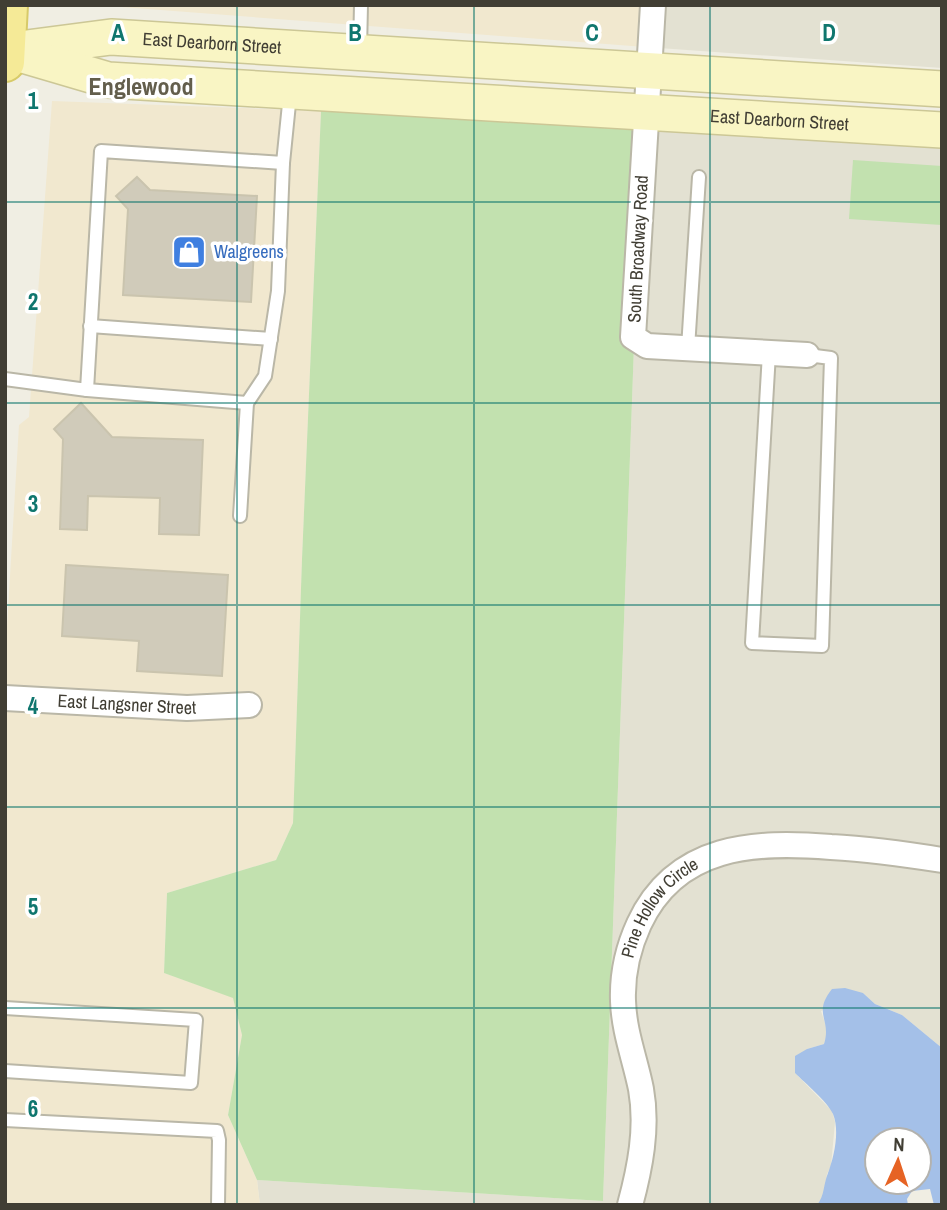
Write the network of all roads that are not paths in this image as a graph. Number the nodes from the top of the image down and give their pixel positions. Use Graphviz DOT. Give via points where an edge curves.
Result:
graph roads {
  1 [pos="8,5"];
  2 [pos="361,5"];
  3 [pos="653,5"];
  4 [pos="6,50"];
  5 [pos="360,53"];
  6 [pos="5,62"];
  7 [pos="649,69"];
  8 [pos="942,89"];
  9 [pos="290,90"];
  10 [pos="646,111"];
  11 [pos="942,130"];
  12 [pos="283,163"];
  13 [pos="699,177"];
  14 [pos="90,326"];
  15 [pos="271,339"];
  16 [pos="688,348"];
  17 [pos="769,353"];
  18 [pos="807,355"];
  19 [pos="5,379"];
  20 [pos="87,390"];
  21 [pos="247,403"];
  22 [pos="240,516"];
  23 [pos="5,698"];
  24 [pos="249,705"];
  25 [pos="942,860"];
  26 [pos="5,1008"];
  27 [pos="5,1071"];
  28 [pos="5,1120"];
  29 [pos="218,1205"];
  30 [pos="630,1205"];
  1 -- 4 [label="main road"];
  2 -- 5 [label="lane"];
  3 -- 7 [label="street, South Broadway Road"];
  4 -- 5 [label="main road, East Dearborn Street" via="111,37"];
  4 -- 6 [label="main road"];
  4 -- 9 [label="main road, East Dearborn Street" via="108,79"];
  5 -- 7 [label="main road, East Dearborn Street"];
  7 -- 8 [label="main road, East Dearborn Street"];
  7 -- 10 [label="street, South Broadway Road"];
  9 -- 10 [label="main road, East Dearborn Street"];
  9 -- 12 [label="lane"];
  10 -- 11 [label="main road, East Dearborn Street"];
  10 -- 16 [label="street, South Broadway Road" via="633,337 647,346"];
  12 -- 14 [label="lane" via="101,151"];
  12 -- 15 [label="lane" via="278,290"];
  13 -- 16 [label="lane"];
  14 -- 15 [label="lane"];
  14 -- 20 [label="lane"];
  15 -- 21 [label="lane" via="265,376"];
  16 -- 17 [label="street, South Broadway Road"];
  17 -- 18 [label="street, South Broadway Road"];
  17 -- 18 [label="lane" via="752,643 822,646 831,358"];
  19 -- 20 [label="lane"];
  20 -- 21 [label="lane"];
  21 -- 22 [label="lane"];
  23 -- 24 [label="street, East Langsner Street" via="187,708"];
  25 -- 30 [label="street, Pine Hollow Circle" via="845,848 751,846 705,858 669,881 637,928 623,982 624,1021 642,1102 640,1161"];
  26 -- 27 [label="lane" via="196,1020 191,1083"];
  28 -- 29 [label="lane" via="217,1131"];
}
